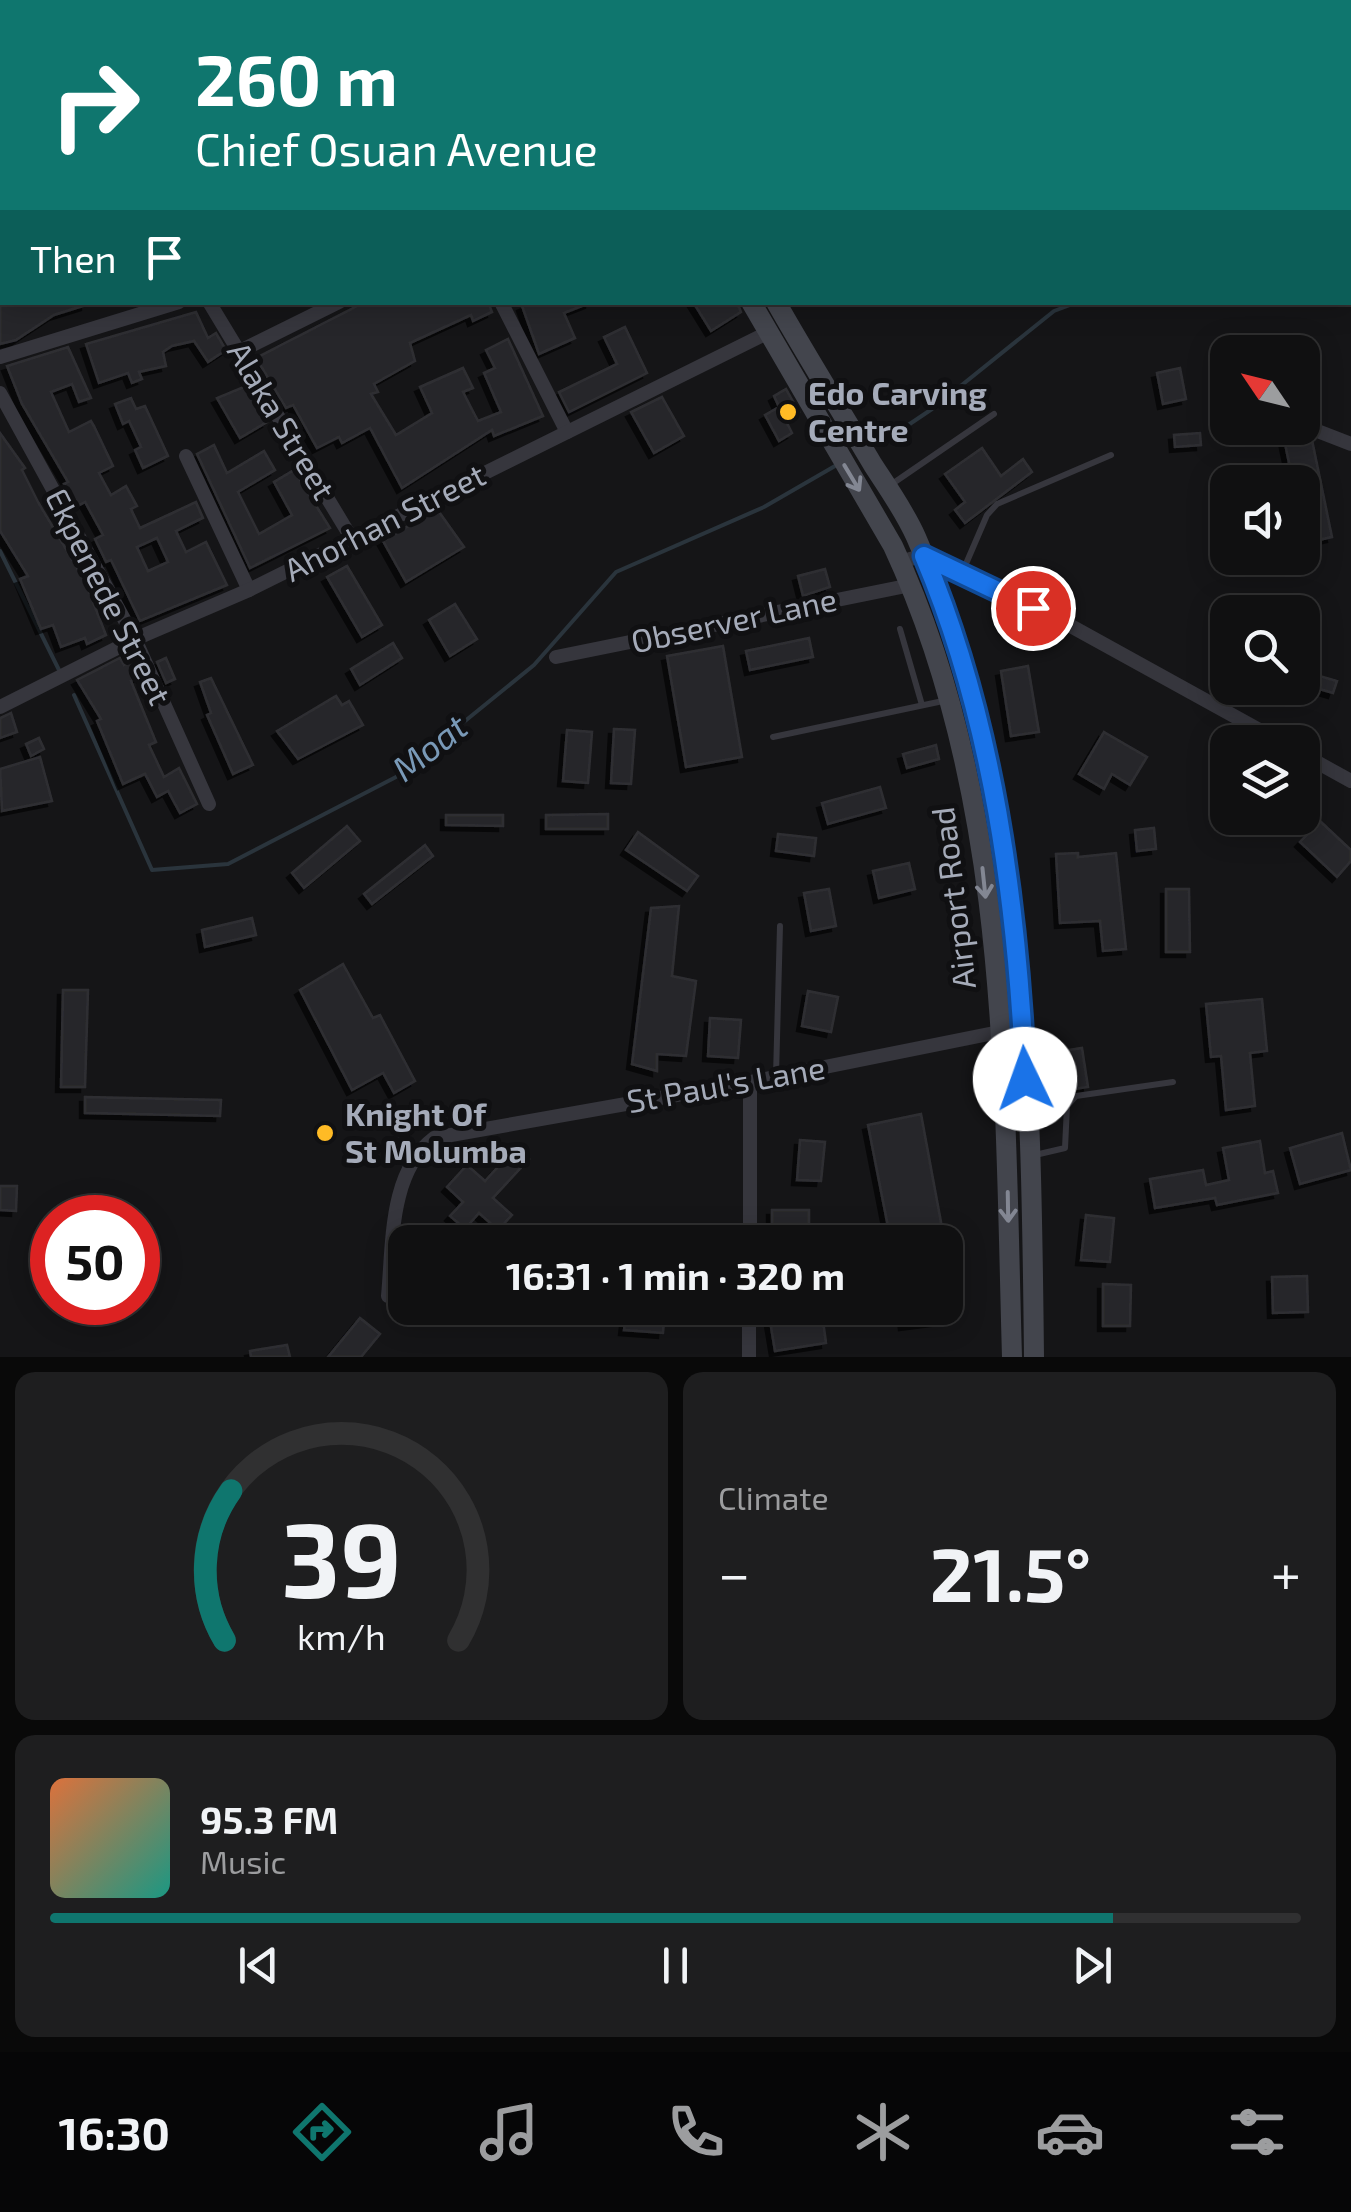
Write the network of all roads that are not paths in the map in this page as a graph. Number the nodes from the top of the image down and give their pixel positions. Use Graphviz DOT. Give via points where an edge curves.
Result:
graph roads {
  1 [pos="169,305"];
  2 [pos="212,305"];
  3 [pos="334,305"];
  4 [pos="502,305"];
  5 [pos="753,305"];
  6 [pos="778,305"];
  7 [pos="767,333"];
  8 [pos="240,350"];
  9 [pos="0,356"];
  10 [pos="0,393"];
  11 [pos="994,414"];
  12 [pos="566,432"];
  13 [pos="1320,432"];
  14 [pos="1351,444"];
  15 [pos="1111,454"];
  16 [pos="186,456"];
  17 [pos="887,488"];
  18 [pos="352,539"];
  19 [pos="924,556"];
  20 [pos="900,562"];
  21 [pos="962,574"];
  22 [pos="911,585"];
  23 [pos="249,590"];
  24 [pos="900,628"];
  25 [pos="135,640"];
  26 [pos="556,657"];
  27 [pos="949,700"];
  28 [pos="922,705"];
  29 [pos="0,707"];
  30 [pos="1251,725"];
  31 [pos="773,737"];
  32 [pos="1320,764"];
  33 [pos="1351,781"];
  34 [pos="209,804"];
  35 [pos="780,926"];
  36 [pos="998,1032"];
  37 [pos="776,1077"];
  38 [pos="750,1082"];
  39 [pos="1173,1082"];
  40 [pos="1029,1156"];
  41 [pos="397,1225"];
  42 [pos="750,1225"];
  43 [pos="749,1325"];
  44 [pos="749,1357"];
  45 [pos="1012,1357"];
  46 [pos="1034,1357"];
  1 -- 9 [label="street"];
  2 -- 8 [label="street, Alaka Street"];
  3 -- 8 [label="street"];
  4 -- 12 [label="street"];
  5 -- 7 [label="main road, Airport Road"];
  6 -- 17 [label="main road, Airport Road"];
  7 -- 12 [label="street, Ahorhan Street"];
  7 -- 20 [label="main road, Airport Road, one-way"];
  8 -- 18 [label="street, Alaka Street"];
  10 -- 25 [label="street, Ekpenede Street"];
  11 -- 17 [label="lane"];
  12 -- 18 [label="street, Ahorhan Street"];
  13 -- 14 [label="street"];
  15 -- 21 [label="lane" via="997,504"];
  16 -- 23 [label="street"];
  17 -- 19 [label="main road, Airport Road"];
  18 -- 23 [label="street, Ahorhan Street"];
  19 -- 20 [label="street"];
  19 -- 21 [label="street"];
  19 -- 40 [label="main road, Airport Road" via="967,680 1006,866"];
  20 -- 22 [label="main road, Airport Road"];
  21 -- 30 [label="street"];
  22 -- 26 [label="street, Observer Lane"];
  22 -- 27 [label="main road, Airport Road"];
  23 -- 25 [label="street, Ahorhan Street"];
  24 -- 28 [label="lane"];
  25 -- 29 [label="street, Ahorhan Street"];
  25 -- 34 [label="street, Ekpenede Street"];
  27 -- 28 [label="lane"];
  27 -- 36 [label="main road, Airport Road, one-way" via="978,831"];
  28 -- 31 [label="lane"];
  32 -- 33 [label="street"];
  35 -- 37 [label="lane"];
  36 -- 37 [label="street, St Paul's Lane"];
  36 -- 45 [label="main road, Airport Road, one-way"];
  37 -- 38 [label="street, St Paul's Lane"];
  38 -- 41 [label="street, St Paul's Lane" via="452,1131 418,1150 402,1182"];
  38 -- 42 [label="street"];
  39 -- 40 [label="lane" via="1076,1096 1067,1106 1064,1148"];
  40 -- 46 [label="main road, Airport Road"];
  43 -- 44 [label="street"];
}
